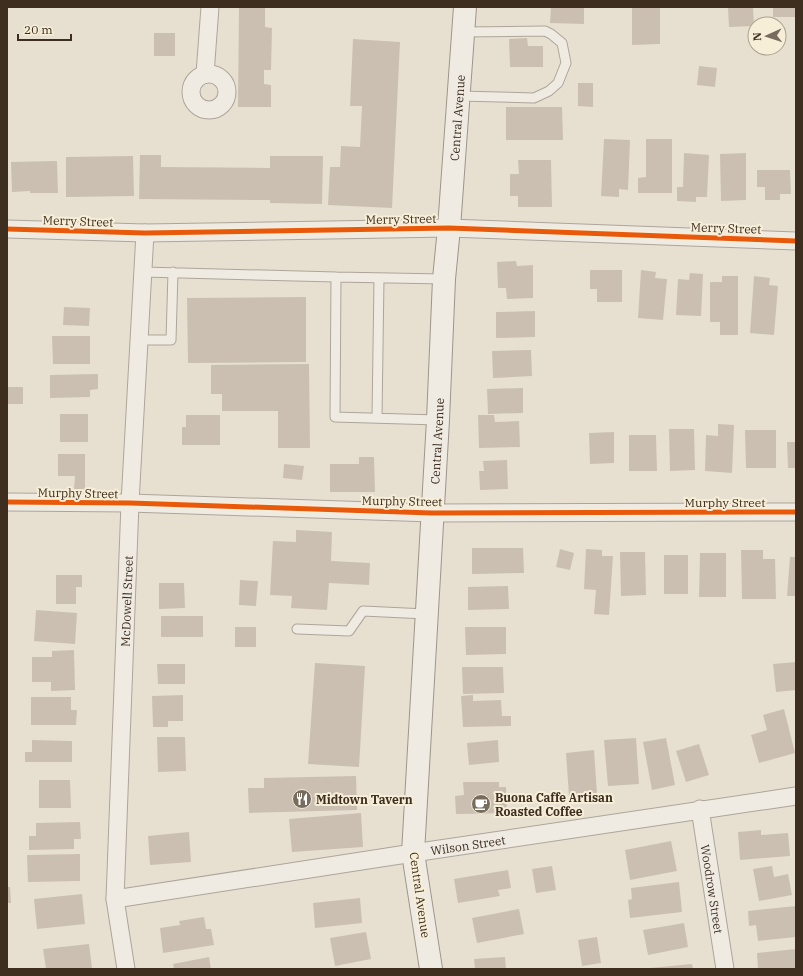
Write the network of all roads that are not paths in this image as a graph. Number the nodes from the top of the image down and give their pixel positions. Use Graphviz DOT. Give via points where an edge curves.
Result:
graph roads {
  1 [pos="210,7"];
  2 [pos="465,7"];
  3 [pos="463,32"];
  4 [pos="205,74"];
  5 [pos="458,96"];
  6 [pos="449,228"];
  7 [pos="7,229"];
  8 [pos="146,233"];
  9 [pos="796,241"];
  10 [pos="143,272"];
  11 [pos="173,272"];
  12 [pos="336,277"];
  13 [pos="379,278"];
  14 [pos="444,279"];
  15 [pos="140,340"];
  16 [pos="377,418"];
  17 [pos="438,420"];
  18 [pos="7,502"];
  19 [pos="130,503"];
  20 [pos="796,512"];
  21 [pos="432,513"];
  22 [pos="426,614"];
  23 [pos="297,629"];
  24 [pos="796,796"];
  25 [pos="700,809"];
  26 [pos="413,853"];
  27 [pos="115,899"];
  28 [pos="126,969"];
  29 [pos="431,969"];
  30 [pos="725,969"];
  1 -- 4 [label="street"];
  2 -- 3 [label="main road, Central Avenue"];
  3 -- 5 [label="main road, Central Avenue"];
  3 -- 5 [label="lane" via="545,31 562,43 566,63 558,83 549,91 534,98"];
  5 -- 6 [label="main road, Central Avenue"];
  6 -- 8 [label="street, Merry Street"];
  6 -- 9 [label="street, Merry Street"];
  6 -- 14 [label="main road, Central Avenue"];
  7 -- 8 [label="street, Merry Street"];
  8 -- 10 [label="street, McDowell Street"];
  10 -- 11 [label="lane"];
  10 -- 15 [label="street, McDowell Street"];
  11 -- 12 [label="lane"];
  11 -- 15 [label="lane" via="171,340"];
  12 -- 13 [label="lane"];
  12 -- 16 [label="lane" via="335,417"];
  13 -- 14 [label="lane"];
  13 -- 16 [label="lane"];
  14 -- 17 [label="main road, Central Avenue"];
  15 -- 19 [label="street, McDowell Street"];
  16 -- 17 [label="lane"];
  17 -- 21 [label="main road, Central Avenue"];
  18 -- 19 [label="street, Murphy Street"];
  19 -- 21 [label="street, Murphy Street"];
  19 -- 27 [label="street, McDowell Street"];
  20 -- 21 [label="street, Murphy Street"];
  21 -- 22 [label="main road, Central Avenue"];
  22 -- 23 [label="lane" via="363,610 349,631"];
  22 -- 26 [label="main road, Central Avenue"];
  24 -- 25 [label="street, Wilson Street"];
  25 -- 26 [label="street, Wilson Street"];
  25 -- 30 [label="street, Woodrow Street"];
  26 -- 27 [label="street, Wilson Street"];
  26 -- 29 [label="main road, Central Avenue"];
  27 -- 28 [label="street, McDowell Street"];
}
